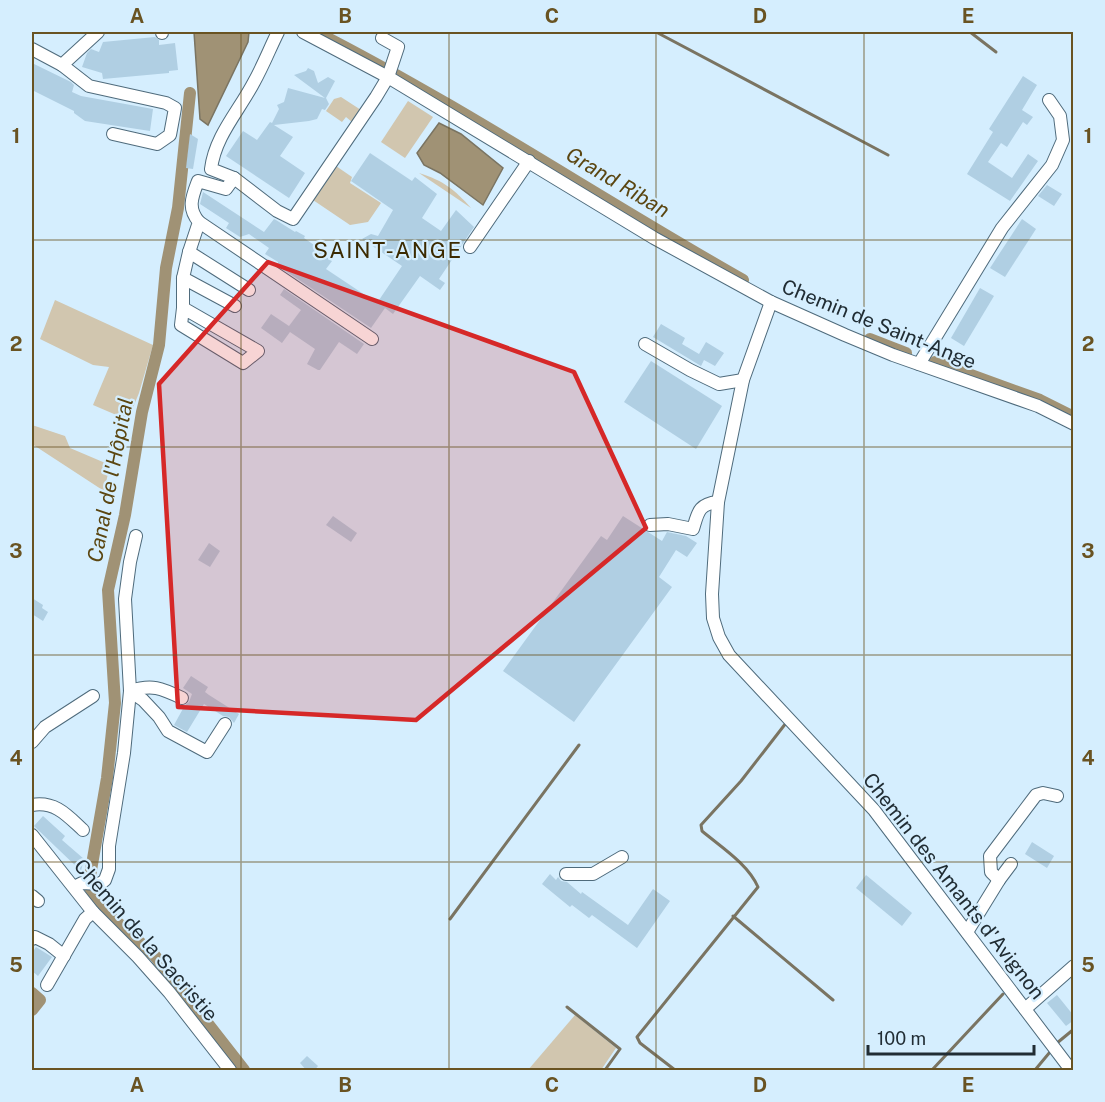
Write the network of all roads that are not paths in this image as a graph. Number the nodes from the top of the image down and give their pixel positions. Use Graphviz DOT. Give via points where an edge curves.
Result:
graph roads {
  1 [pos="98,32"];
  2 [pos="278,32"];
  3 [pos="303,32"];
  4 [pos="382,38"];
  5 [pos="32,49"];
  6 [pos="62,65"];
  7 [pos="388,77"];
  8 [pos="1049,100"];
  9 [pos="113,134"];
  10 [pos="529,161"];
  11 [pos="234,178"];
  12 [pos="199,222"];
  13 [pos="470,248"];
  14 [pos="189,252"];
  15 [pos="183,278"];
  16 [pos="249,290"];
  17 [pos="771,302"];
  18 [pos="234,306"];
  19 [pos="183,308"];
  20 [pos="372,339"];
  21 [pos="645,344"];
  22 [pos="919,364"];
  23 [pos="743,380"];
  24 [pos="1074,424"];
  25 [pos="718,502"];
  26 [pos="650,525"];
  27 [pos="136,536"];
  28 [pos="130,691"];
  29 [pos="93,696"];
  30 [pos="182,698"];
  31 [pos="225,724"];
  32 [pos="32,742"];
  33 [pos="1057,796"];
  34 [pos="32,805"];
  35 [pos="83,830"];
  36 [pos="33,841"];
  37 [pos="622,857"];
  38 [pos="1011,864"];
  39 [pos="566,874"];
  40 [pos="999,880"];
  41 [pos="74,887"];
  42 [pos="93,912"];
  43 [pos="967,932"];
  44 [pos="32,939"];
  45 [pos="64,956"];
  46 [pos="1074,966"];
  47 [pos="47,985"];
  48 [pos="1025,1009"];
  49 [pos="231,1071"];
  50 [pos="1071,1071"];
  1 -- 6 [label="street"];
  2 -- 11 [label="street" via="213,157 211,169"];
  3 -- 7 [label="street, Chemin de Saint-Ange"];
  4 -- 7 [label="street" via="398,46"];
  5 -- 6 [label="street"];
  6 -- 9 [label="street" via="89,86 175,108 170,135 157,144"];
  7 -- 10 [label="street, Chemin de Saint-Ange"];
  7 -- 11 [label="street" via="293,219"];
  8 -- 22 [label="street" via="1060,116 1063,140 1052,165 1002,228"];
  10 -- 13 [label="street"];
  10 -- 17 [label="street, Chemin de Saint-Ange" via="654,238"];
  11 -- 12 [label="street" via="226,189 198,181 190,203"];
  12 -- 14 [label="street"];
  12 -- 20 [label="street"];
  14 -- 15 [label="street"];
  14 -- 16 [label="street"];
  15 -- 18 [label="street"];
  15 -- 19 [label="street"];
  17 -- 22 [label="street, Chemin de Saint-Ange"];
  17 -- 23 [label="street, Chemin des Amants d'Avignon"];
  19 -- 19 [label="street" via="192,313 258,351 243,363 181,325"];
  21 -- 23 [label="street" via="718,384"];
  22 -- 24 [label="street, Chemin de Saint-Ange" via="1038,406"];
  23 -- 25 [label="street, Chemin des Amants d'Avignon"];
  25 -- 26 [label="street" via="699,510 693,530 668,524"];
  25 -- 43 [label="street, Chemin des Amants d'Avignon" via="713,618 724,646 874,810"];
  27 -- 28 [label="street" via="125,599"];
  28 -- 30 [label="street" via="160,687"];
  28 -- 31 [label="street" via="143,700 168,731 207,752"];
  28 -- 41 [label="street" via="109,869 100,884 81,883"];
  29 -- 32 [label="street" via="45,727"];
  33 -- 40 [label="street" via="1035,795 990,856 991,872"];
  34 -- 35 [label="street" via="46,803"];
  36 -- 41 [label="street, Chemin de la Sacristie"];
  37 -- 39 [label="street" via="593,874"];
  38 -- 40 [label="street"];
  40 -- 43 [label="street"];
  41 -- 42 [label="street, Chemin de la Sacristie"];
  42 -- 45 [label="street"];
  42 -- 49 [label="street, Chemin de la Sacristie" via="169,992"];
  43 -- 48 [label="street, Chemin des Amants d'Avignon"];
  44 -- 45 [label="street" via="49,944"];
  45 -- 47 [label="street"];
  46 -- 48 [label="street"];
  48 -- 50 [label="street, Chemin des Amants d'Avignon"];
}
